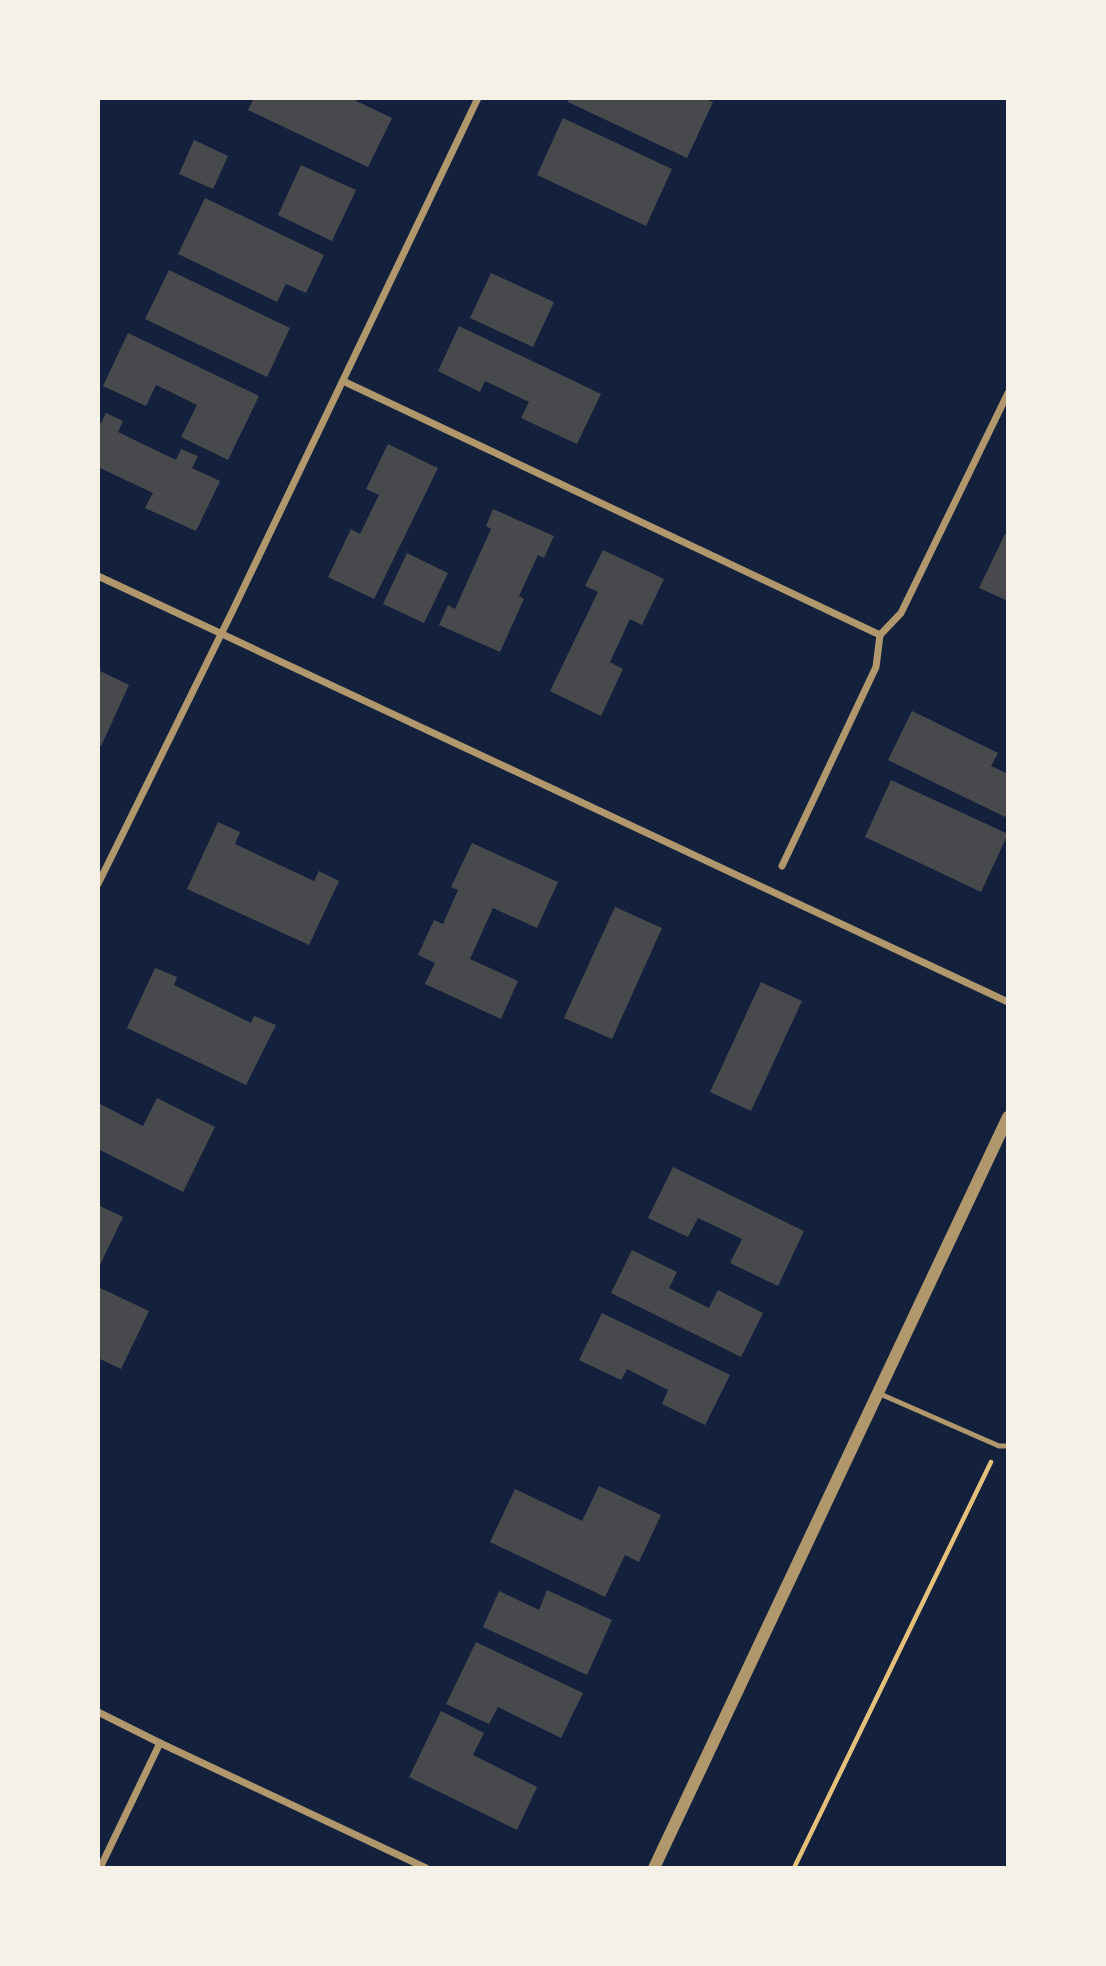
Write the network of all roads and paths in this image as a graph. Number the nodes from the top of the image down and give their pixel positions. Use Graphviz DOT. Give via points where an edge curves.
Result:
graph roads {
  1 [pos="478,98"];
  2 [pos="343,381"];
  3 [pos="1008,393"];
  4 [pos="98,576"];
  5 [pos="220,635"];
  6 [pos="880,635"];
  7 [pos="782,866"];
  8 [pos="98,884"];
  9 [pos="1008,1002"];
  10 [pos="1008,1117"];
  11 [pos="877,1393"];
  12 [pos="999,1446"];
  13 [pos="1008,1446"];
  14 [pos="98,1712"];
  15 [pos="160,1744"];
  16 [pos="100,1868"];
  17 [pos="426,1868"];
  18 [pos="654,1868"];
  19 [pos="794,1868"];
  1 -- 2 [label="street"];
  2 -- 5 [label="street"];
  2 -- 6 [label="street"];
  3 -- 6 [label="street" via="901,613"];
  4 -- 5 [label="street"];
  5 -- 8 [label="street"];
  5 -- 9 [label="street"];
  6 -- 7 [label="street" via="876,667"];
  10 -- 11 [label="street"];
  11 -- 12 [label="lane"];
  11 -- 18 [label="street"];
  12 -- 13 [label="lane"];
  12 -- 19 [label="path"];
  14 -- 15 [label="street"];
  15 -- 16 [label="street"];
  15 -- 17 [label="street"];
}
